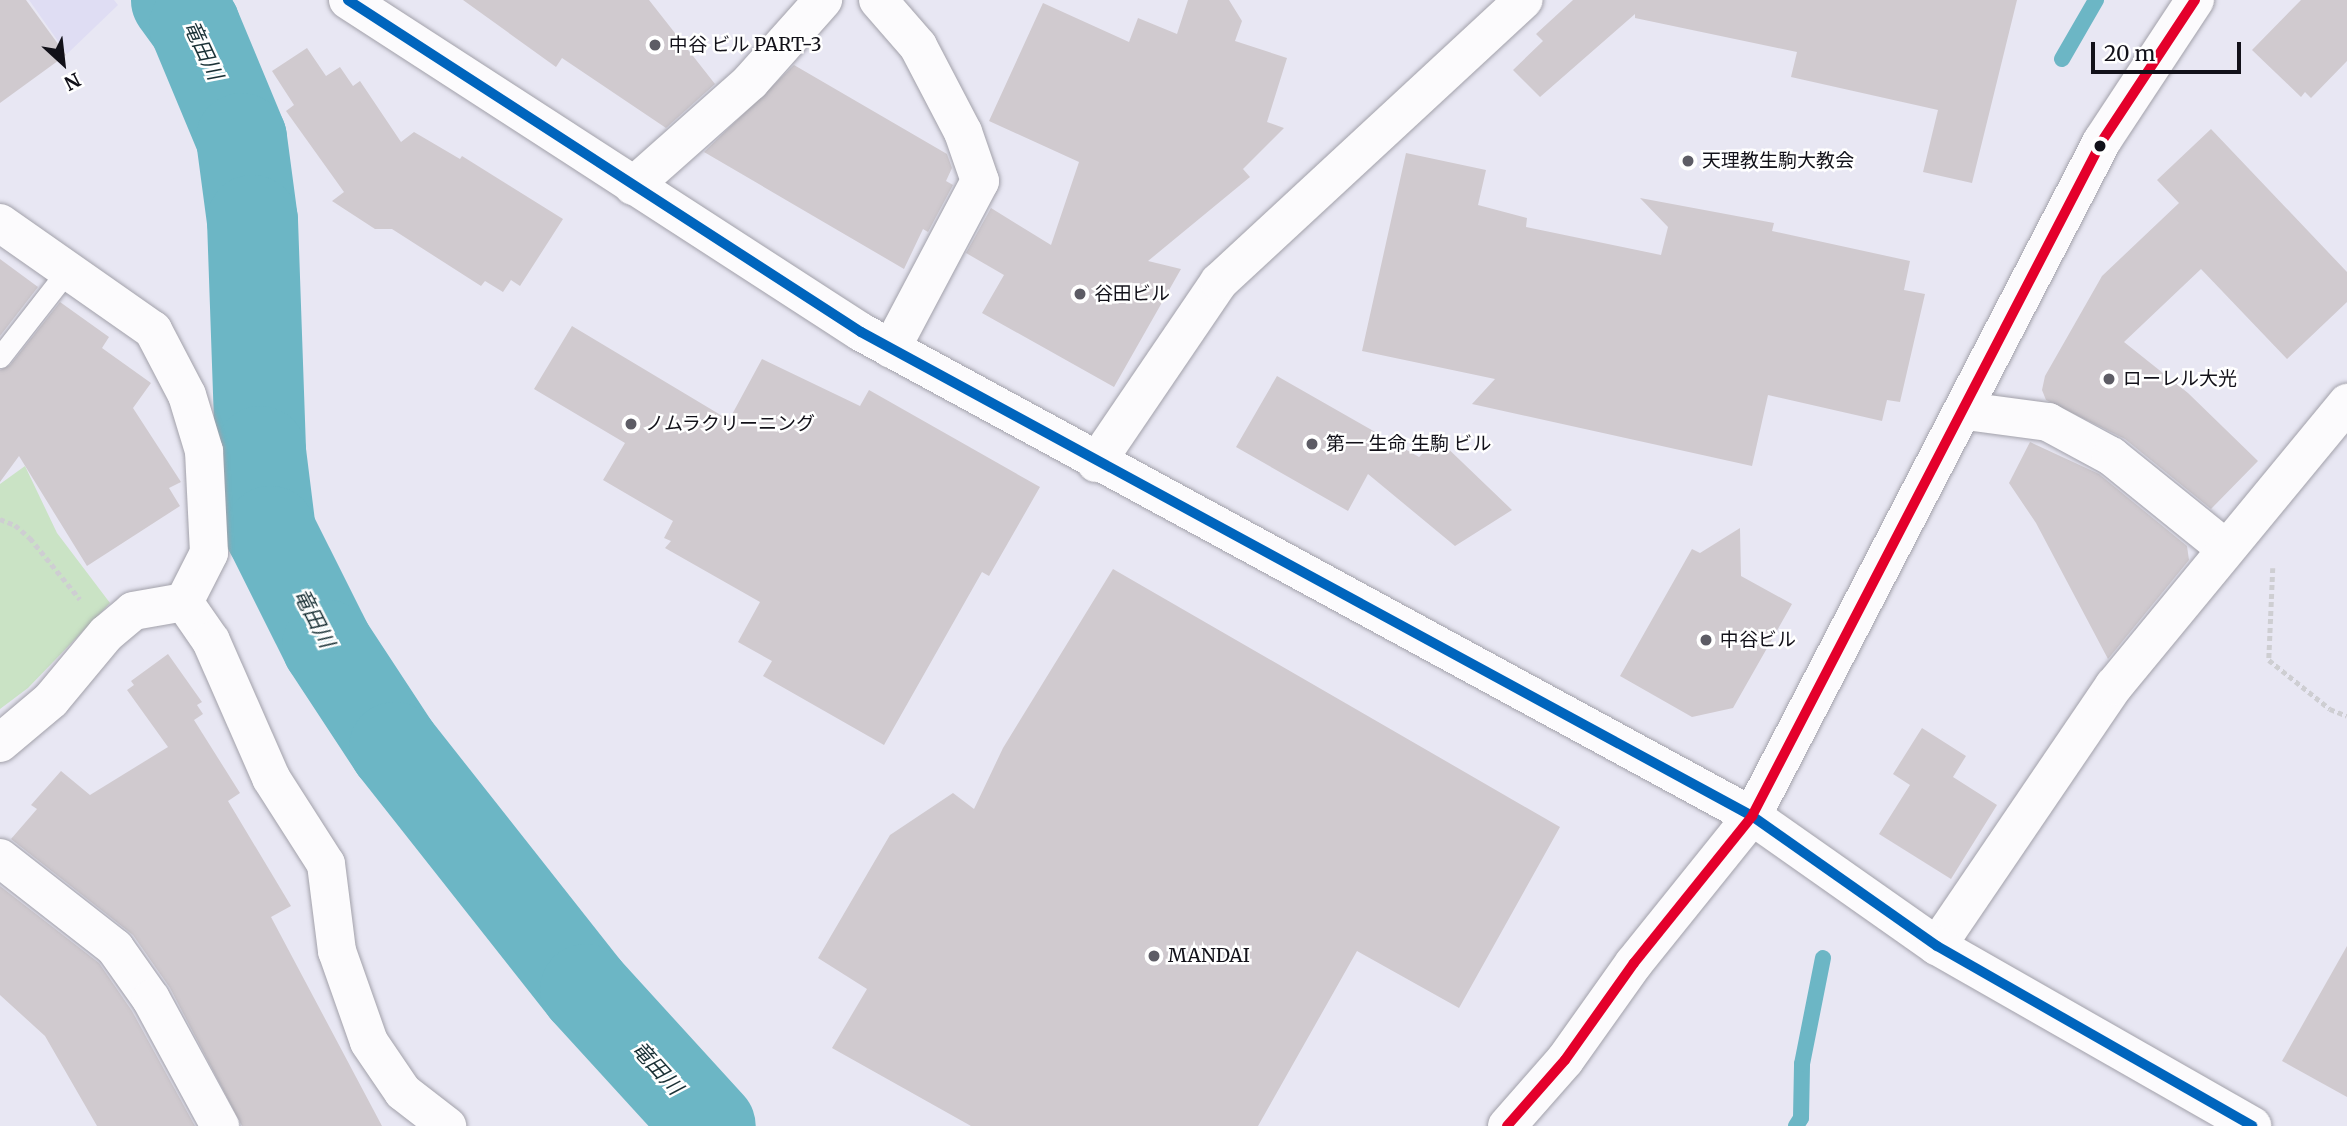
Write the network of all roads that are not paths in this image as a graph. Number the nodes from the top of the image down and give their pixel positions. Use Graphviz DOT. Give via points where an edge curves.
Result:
graph roads {
  1 [pos="348,0"];
  2 [pos="822,0"];
  3 [pos="877,0"];
  4 [pos="1523,0"];
  5 [pos="2195,0"];
  6 [pos="633,186"];
  7 [pos="0,223"];
  8 [pos="68,270"];
  9 [pos="891,349"];
  10 [pos="0,357"];
  11 [pos="2347,403"];
  12 [pos="1966,411"];
  13 [pos="1096,463"];
  14 [pos="2225,548"];
  15 [pos="184,602"];
  16 [pos="0,743"];
  17 [pos="1752,816"];
  18 [pos="0,858"];
  19 [pos="1937,946"];
  20 [pos="220,1126"];
  21 [pos="447,1126"];
  22 [pos="1507,1126"];
  23 [pos="2252,1126"];
  1 -- 6 [label="street"];
  2 -- 6 [label="street" via="750,82"];
  3 -- 9 [label="street" via="918,46 963,132 979,181"];
  4 -- 13 [label="street" via="1219,282"];
  5 -- 12 [label="street" via="2102,141"];
  6 -- 9 [label="street"];
  7 -- 8 [label="street"];
  8 -- 10 [label="lane"];
  8 -- 15 [label="street" via="153,330 187,395 204,451 209,553"];
  9 -- 13 [label="street"];
  11 -- 14 [label="street"];
  12 -- 14 [label="street" via="2048,422 2111,456"];
  12 -- 17 [label="street" via="1922,482"];
  13 -- 17 [label="street"];
  14 -- 19 [label="street" via="2114,686"];
  15 -- 16 [label="street" via="134,611 106,634 51,701"];
  15 -- 21 [label="street" via="211,641 271,778 326,864 337,951 369,1042 403,1092"];
  17 -- 19 [label="street"];
  17 -- 22 [label="street" via="1634,963 1565,1060"];
  18 -- 20 [label="street" via="115,948 151,999"];
  19 -- 23 [label="street"];
}
